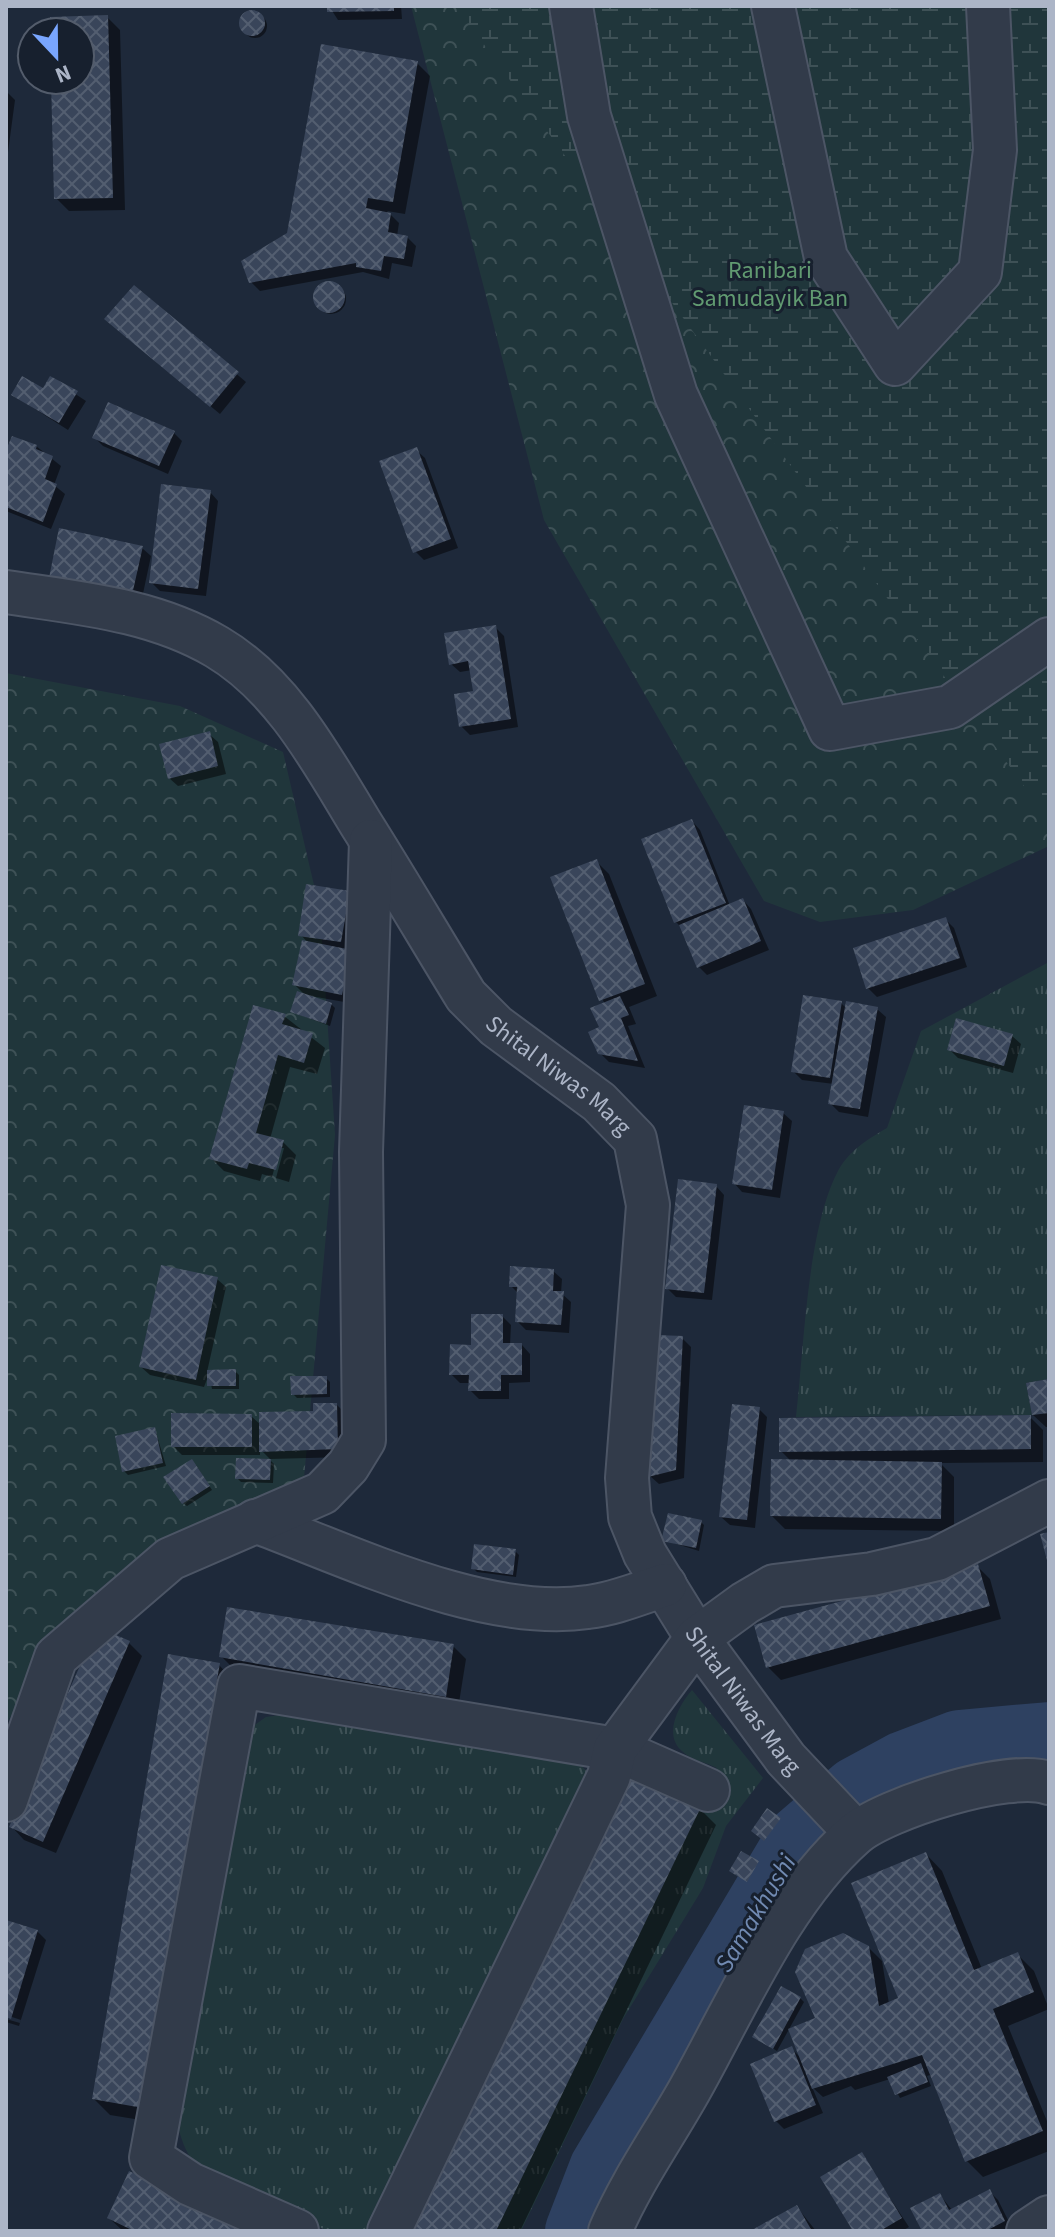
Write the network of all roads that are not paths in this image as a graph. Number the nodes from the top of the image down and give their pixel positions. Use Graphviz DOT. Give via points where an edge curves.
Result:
graph roads {
  1 [pos="571,6"];
  2 [pos="773,6"];
  3 [pos="988,6"];
  4 [pos="6,592"];
  5 [pos="1049,639"];
  6 [pos="371,841"];
  7 [pos="1049,1501"];
  8 [pos="255,1521"];
  9 [pos="665,1585"];
  10 [pos="697,1638"];
  11 [pos="615,1749"];
  12 [pos="1049,1783"];
  13 [pos="708,1790"];
  14 [pos="6,1800"];
  15 [pos="849,1825"];
  16 [pos="1049,2217"];
  17 [pos="297,2231"];
  18 [pos="389,2231"];
  19 [pos="610,2231"];
  20 [pos="1028,2231"];
  1 -- 5 [label="street" via="589,116 676,395 830,729 950,707"];
  2 -- 3 [label="street" via="826,258 895,364 980,272 995,150"];
  4 -- 6 [label="street, Shital Niwas Marg" via="127,610 217,647 256,675 291,715"];
  6 -- 8 [label="street" via="361,1152 364,1440 322,1493"];
  6 -- 9 [label="street, Shital Niwas Marg" via="466,996 496,1026 599,1102 635,1139 648,1205 627,1478 630,1517"];
  7 -- 10 [label="street" via="937,1559 872,1574 774,1586"];
  8 -- 9 [label="street" via="458,1595 536,1610 590,1607"];
  8 -- 14 [label="street" via="170,1559 56,1657"];
  9 -- 10 [label="street, Shital Niwas Marg"];
  10 -- 11 [label="street"];
  10 -- 15 [label="street, Shital Niwas Marg" via="786,1759"];
  11 -- 13 [label="street"];
  11 -- 17 [label="street" via="239,1686 151,2158 190,2184"];
  11 -- 18 [label="street" via="609,1776"];
  12 -- 15 [label="street" via="994,1783"];
  15 -- 19 [label="street" via="788,1914 628,2190"];
  16 -- 20 [label="street"];
}
